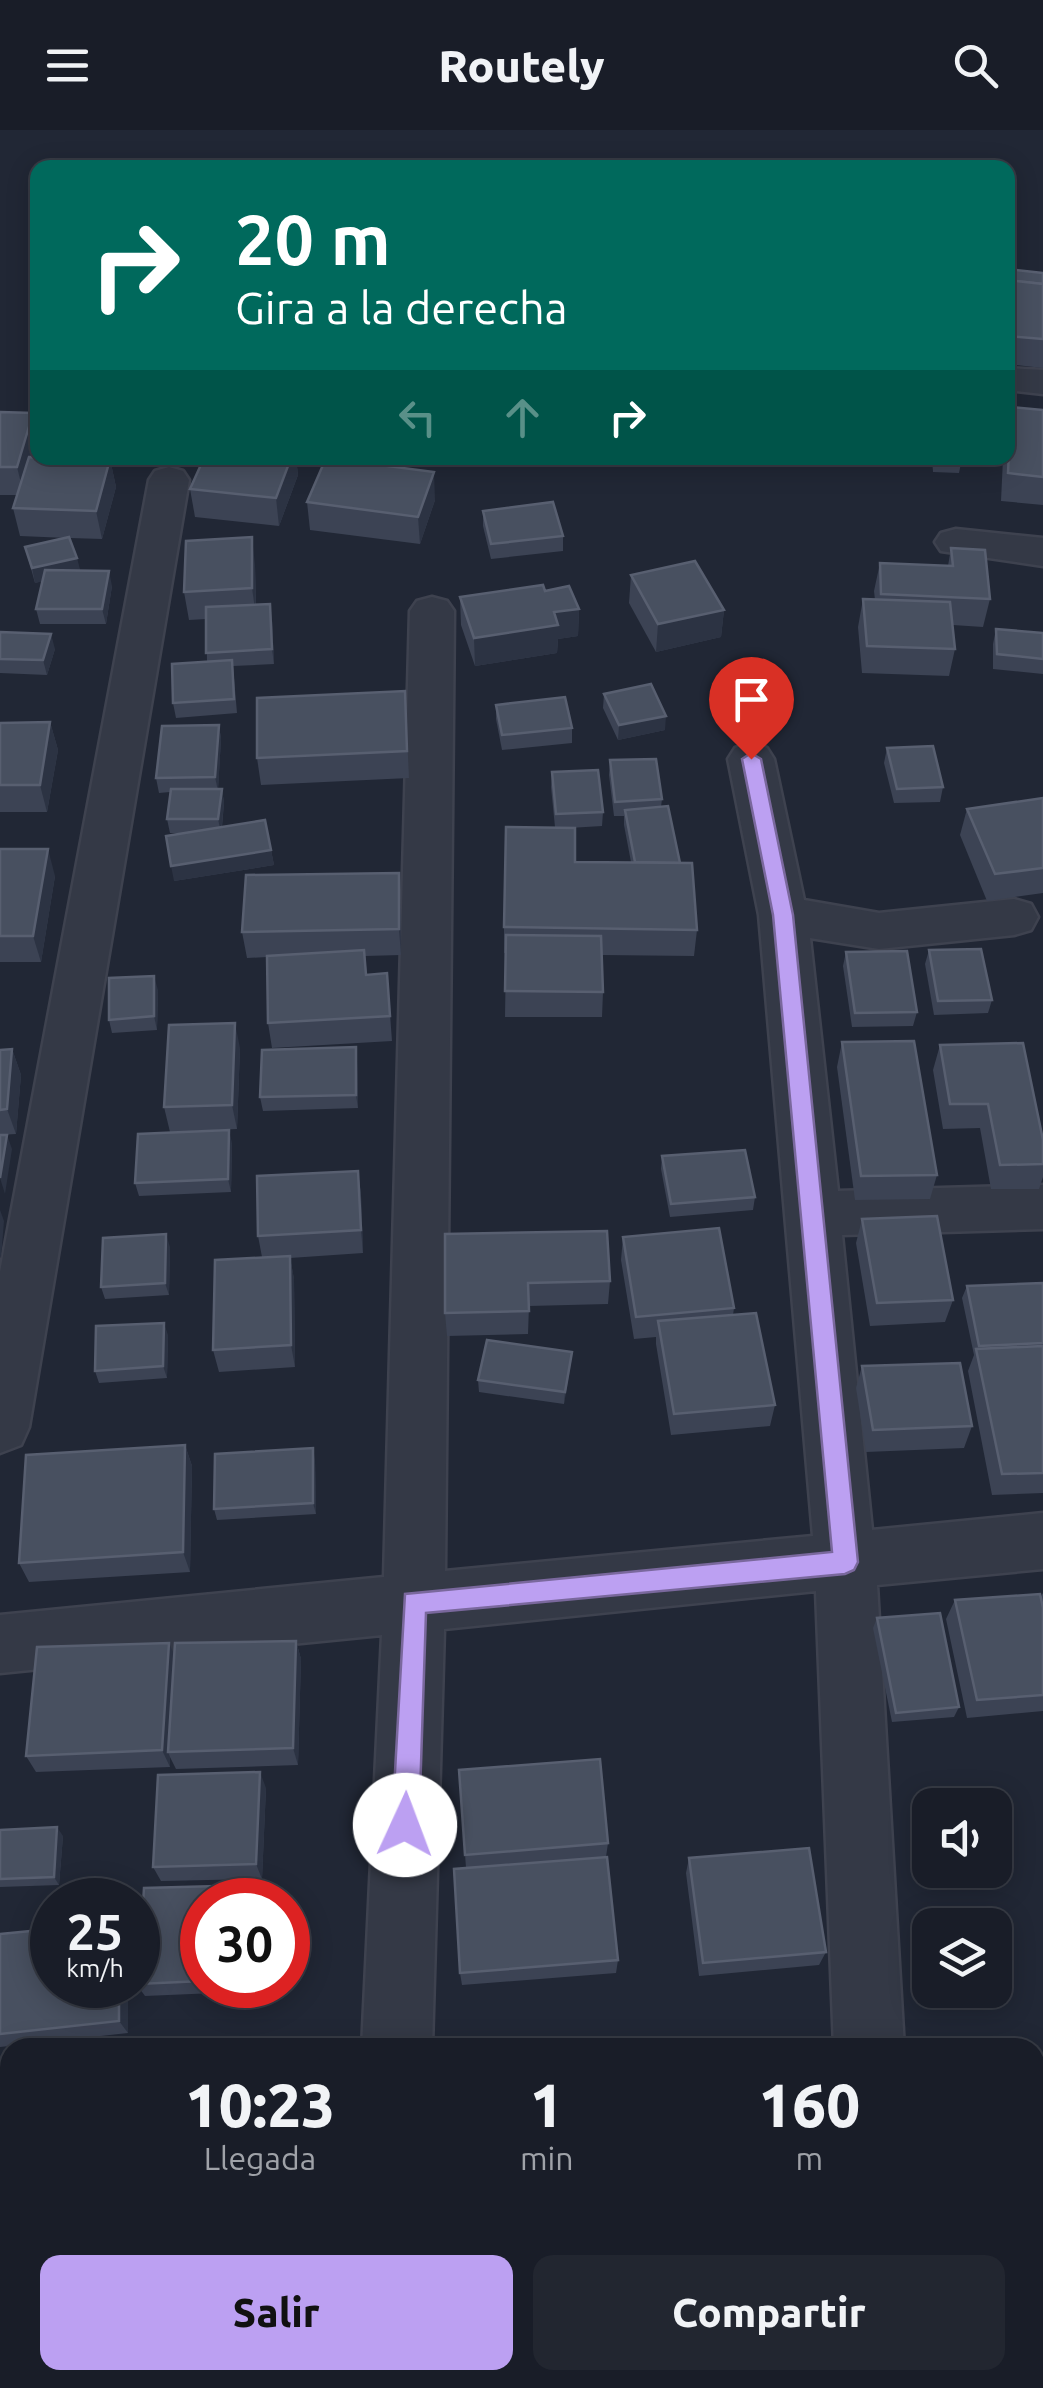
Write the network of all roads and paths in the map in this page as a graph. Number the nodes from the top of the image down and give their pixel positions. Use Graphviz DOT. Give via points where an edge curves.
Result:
graph roads {
  1 [pos="169,480"];
  2 [pos="956,542"];
  3 [pos="1043,552"];
  4 [pos="432,611"];
  5 [pos="751,759"];
  6 [pos="783,915"];
  7 [pos="1014,917"];
  8 [pos="1043,1207"];
  9 [pos="813,1214"];
  10 [pos="0,1427"];
  11 [pos="1043,1541"];
  12 [pos="845,1562"];
  13 [pos="414,1602"];
  14 [pos="0,1644"];
  15 [pos="397,2038"];
  16 [pos="869,2038"];
  1 -- 10 [label="street"];
  2 -- 3 [label="street"];
  4 -- 13 [label="street"];
  5 -- 6 [label="street"];
  6 -- 7 [label="street" via="879,931"];
  6 -- 9 [label="street"];
  8 -- 9 [label="street"];
  9 -- 12 [label="street"];
  11 -- 12 [label="street"];
  12 -- 13 [label="street"];
  12 -- 16 [label="street"];
  13 -- 14 [label="street"];
  13 -- 15 [label="street"];
}
